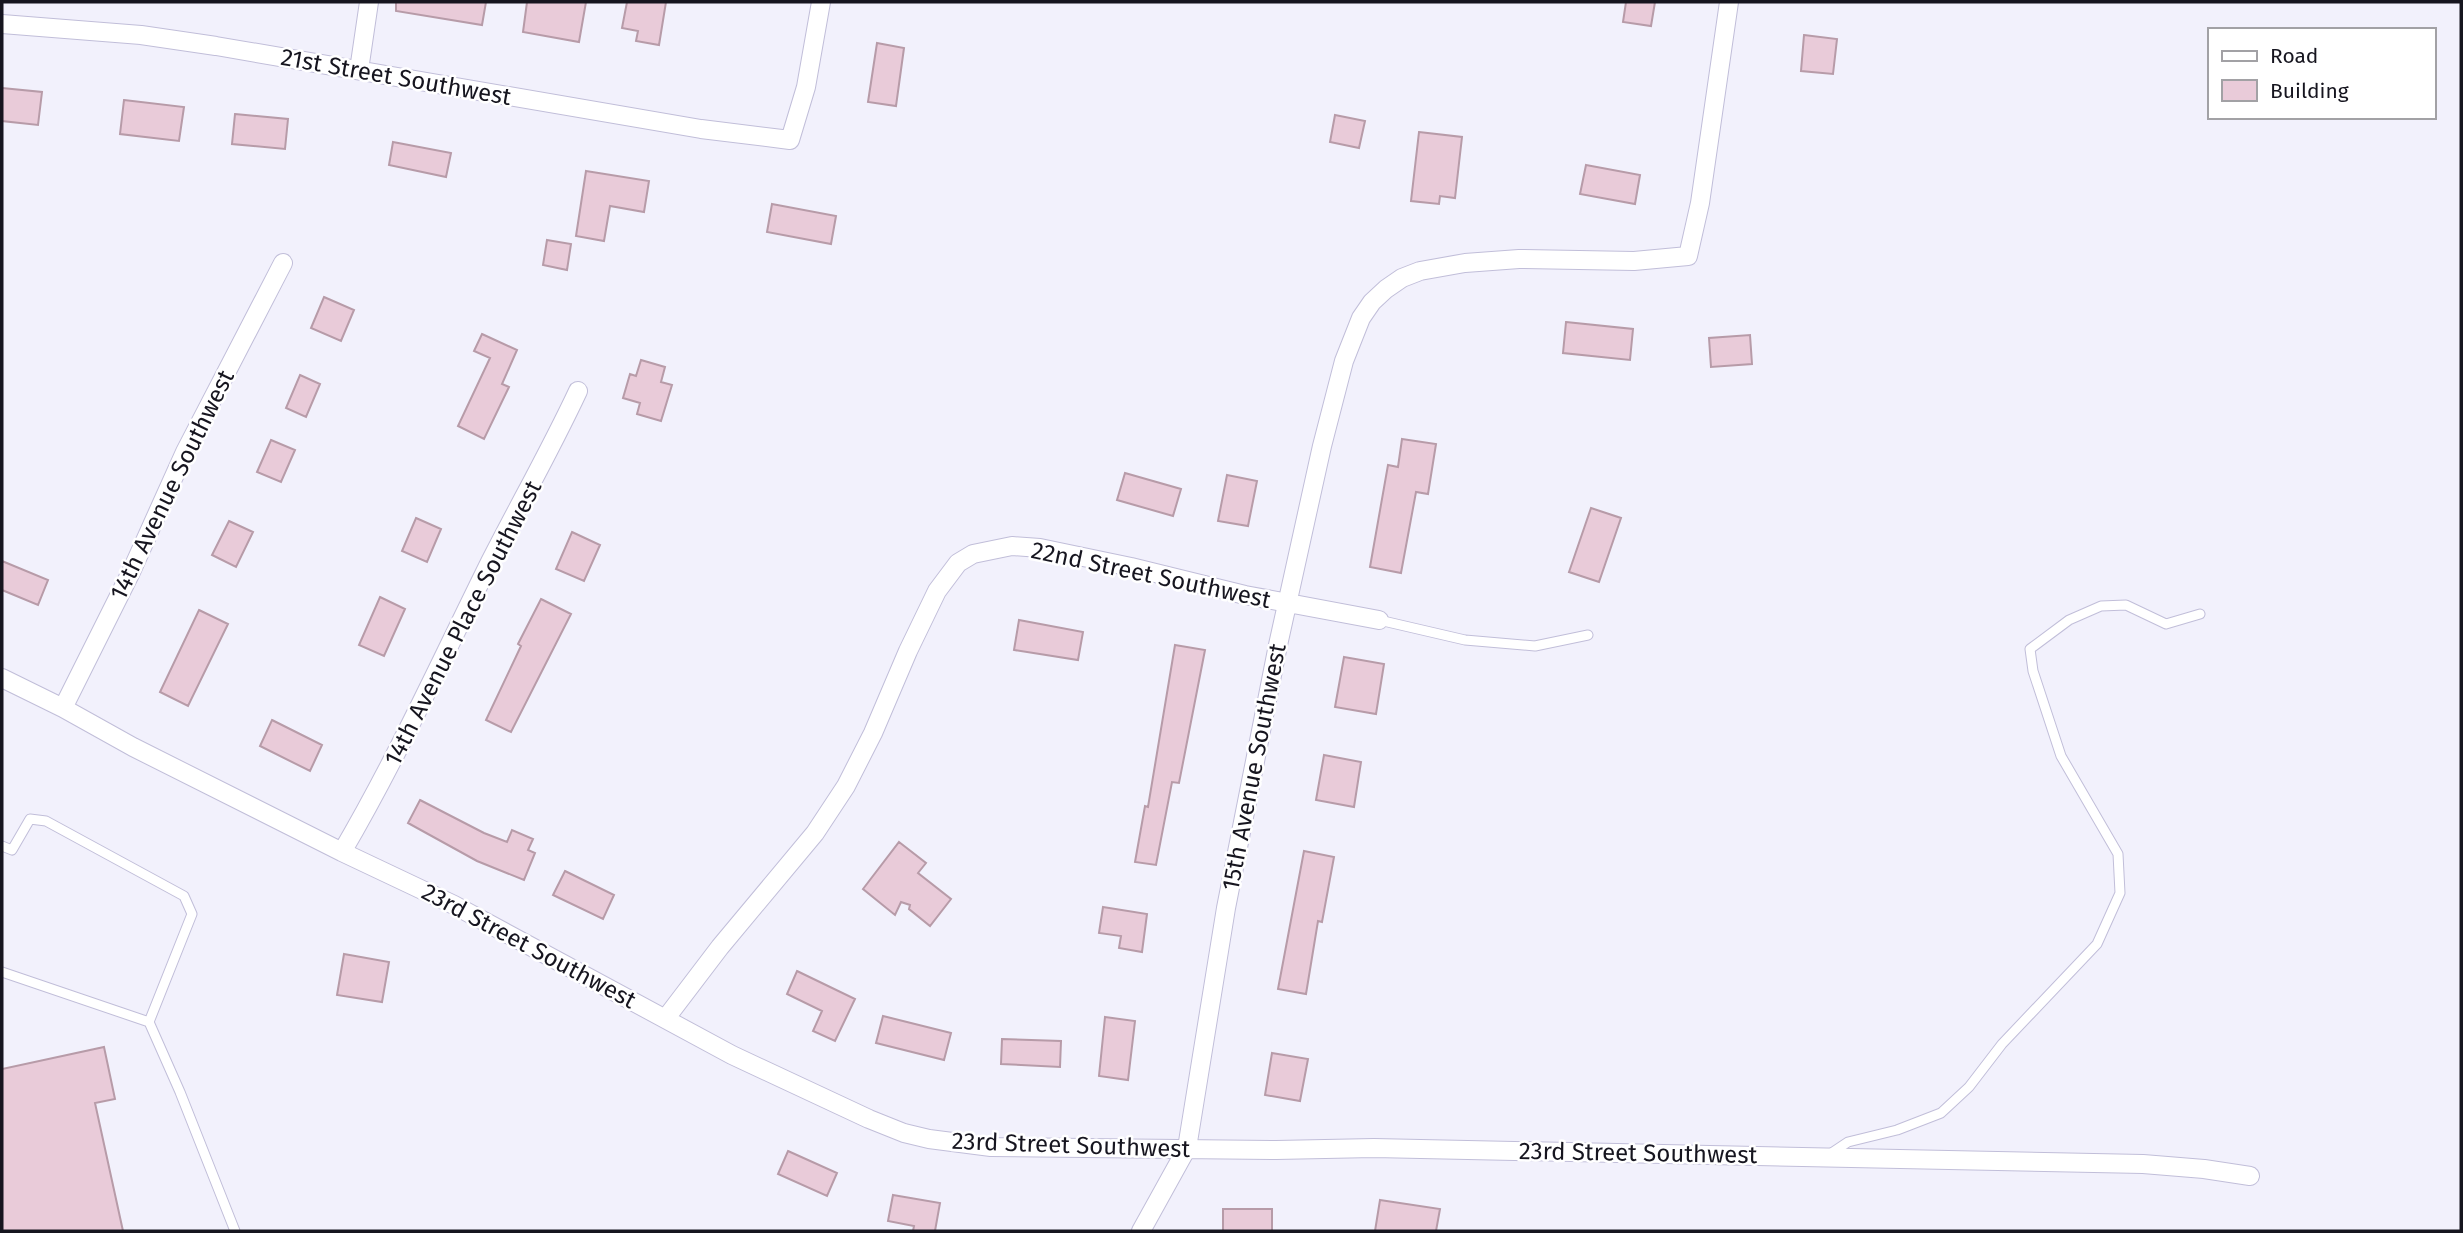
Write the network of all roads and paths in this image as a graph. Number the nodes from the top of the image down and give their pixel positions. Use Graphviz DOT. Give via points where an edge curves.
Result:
graph roads {
  1 [pos="369,2"];
  2 [pos="821,2"];
  3 [pos="1729,2"];
  4 [pos="2,24"];
  5 [pos="359,70"];
  6 [pos="283,263"];
  7 [pos="578,391"];
  8 [pos="1287,604"];
  9 [pos="2200,614"];
  10 [pos="1379,620"];
  11 [pos="1588,635"];
  12 [pos="2,678"];
  13 [pos="63,708"];
  14 [pos="2,846"];
  15 [pos="342,852"];
  16 [pos="2,972"];
  17 [pos="666,1018"];
  18 [pos="149,1022"];
  19 [pos="1187,1148"];
  20 [pos="1826,1157"];
  21 [pos="2250,1176"];
  22 [pos="235,1231"];
  23 [pos="1141,1231"];
  1 -- 5 [label="street"];
  2 -- 5 [label="street, 21st Street Southwest" via="806,87 790,140 701,130"];
  3 -- 8 [label="street, 15th Avenue Southwest" via="1688,256 1465,263 1420,271 1386,289 1361,318 1344,361"];
  4 -- 5 [label="street, 21st Street Southwest" via="141,35"];
  6 -- 13 [label="street, 14th Avenue Southwest" via="185,452"];
  7 -- 15 [label="street, 14th Avenue Place Southwest" via="380,786"];
  8 -- 10 [label="street, 22nd Street Southwest"];
  8 -- 17 [label="street, 22nd Street Southwest" via="1040,548 1012,546 973,554 958,563 937,591 846,786 815,833"];
  8 -- 19 [label="street, 15th Avenue Southwest" via="1226,908"];
  9 -- 20 [label="lane" via="2166,624 2126,605 2101,606 2068,620 2030,649 2061,756 2118,854 2120,893 2097,944 1941,1113 1848,1142"];
  10 -- 11 [label="lane" via="1465,640 1535,646"];
  12 -- 13 [label="street, 23rd Street Southwest"];
  13 -- 15 [label="street, 23rd Street Southwest"];
  14 -- 18 [label="lane" via="12,850 30,819 46,821 184,896 192,914"];
  15 -- 17 [label="street, 23rd Street Southwest" via="454,905"];
  16 -- 18 [label="lane"];
  17 -- 19 [label="street, 23rd Street Southwest" via="732,1055 904,1133 991,1147"];
  18 -- 22 [label="lane"];
  19 -- 20 [label="street, 23rd Street Southwest"];
  19 -- 23 [label="street, 15th Avenue Southwest"];
  20 -- 21 [label="street, 23rd Street Southwest" via="2143,1164"];
}
